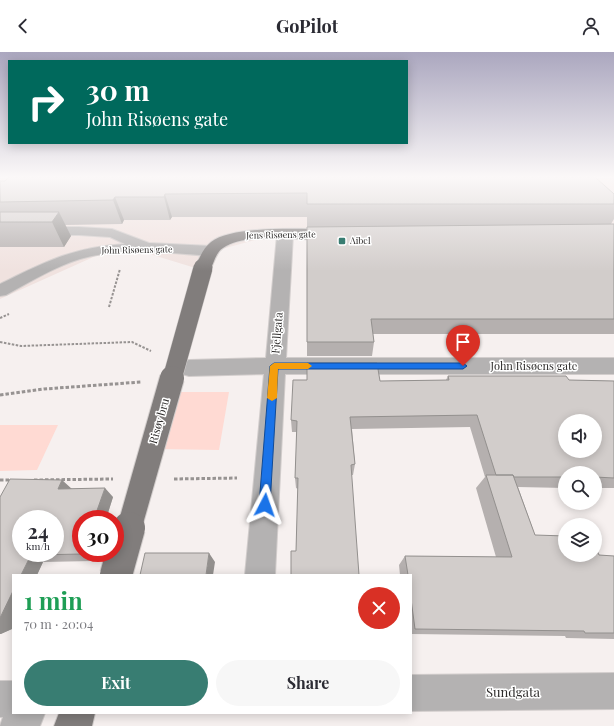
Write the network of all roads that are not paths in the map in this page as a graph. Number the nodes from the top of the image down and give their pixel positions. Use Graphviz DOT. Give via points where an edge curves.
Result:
graph roads {
  1 [pos="0,230"];
  2 [pos="353,234"];
  3 [pos="285,235"];
  4 [pos="150,248"];
  5 [pos="207,259"];
  6 [pos="0,291"];
  7 [pos="274,366"];
  8 [pos="614,366"];
  9 [pos="189,368"];
  10 [pos="116,574"];
  11 [pos="260,574"];
  12 [pos="614,691"];
  13 [pos="412,693"];
  14 [pos="0,699"];
  15 [pos="12,699"];
  16 [pos="26,714"];
  17 [pos="77,714"];
  18 [pos="18,726"];
  19 [pos="73,726"];
  1 -- 4 [label="street" via="112,233"];
  2 -- 3 [label="main road, Jens Risøens gate"];
  3 -- 5 [label="main road, Jens Risøens gate" via="239,236 217,245"];
  3 -- 7 [label="street, Fjellgata"];
  4 -- 5 [label="street, John Risøens gate"];
  4 -- 6 [label="street, John Risøens gate" via="105,250 74,256"];
  5 -- 10 [label="main road, Risøy bru, bridge"];
  7 -- 8 [label="street, John Risøens gate"];
  7 -- 9 [label="street, John Risøens gate"];
  7 -- 11 [label="street, Fjellgata"];
  12 -- 13 [label="street, Sundgata"];
  14 -- 15 [label="street"];
  16 -- 18 [label="street"];
  17 -- 19 [label="main road"];
}
